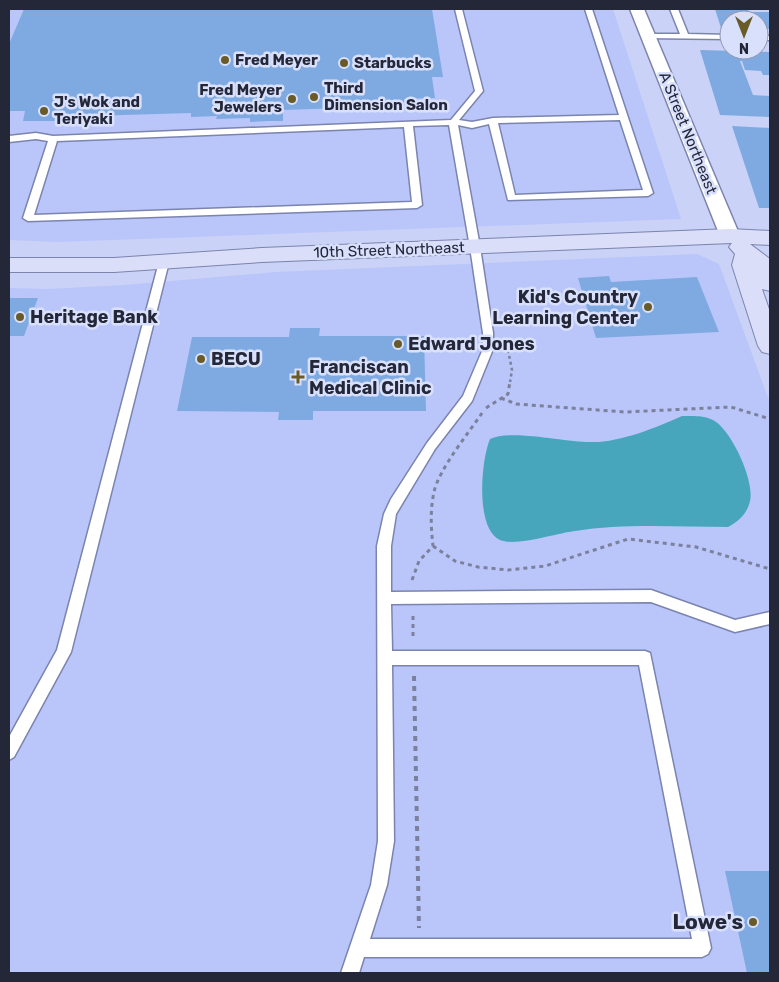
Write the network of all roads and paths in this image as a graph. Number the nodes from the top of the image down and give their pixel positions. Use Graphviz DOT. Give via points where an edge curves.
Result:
graph roads {
  1 [pos="458,9"];
  2 [pos="589,9"];
  3 [pos="637,9"];
  4 [pos="674,9"];
  5 [pos="648,36"];
  6 [pos="685,37"];
  7 [pos="719,38"];
  8 [pos="623,117"];
  9 [pos="493,121"];
  10 [pos="453,122"];
  11 [pos="408,124"];
  12 [pos="9,139"];
  13 [pos="53,139"];
  14 [pos="730,236"];
  15 [pos="770,238"];
  16 [pos="475,247"];
  17 [pos="746,253"];
  18 [pos="164,262"];
  19 [pos="9,265"];
  20 [pos="770,284"];
  21 [pos="770,346"];
  22 [pos="500,398"];
  23 [pos="770,419"];
  24 [pos="433,546"];
  25 [pos="770,569"];
  26 [pos="384,598"];
  27 [pos="770,618"];
  28 [pos="385,658"];
  29 [pos="9,752"];
  30 [pos="358,948"];
  31 [pos="350,973"];
  1 -- 10 [label="lane" via="479,91"];
  2 -- 8 [label="lane"];
  3 -- 5 [label="street, A Street Northeast"];
  4 -- 6 [label="lane"];
  5 -- 6 [label="lane"];
  5 -- 14 [label="street, A Street Northeast"];
  6 -- 7 [label="lane"];
  8 -- 9 [label="lane"];
  8 -- 9 [label="lane" via="648,193 511,198"];
  9 -- 10 [label="lane" via="472,125"];
  10 -- 11 [label="lane"];
  10 -- 16 [label="lane"];
  11 -- 13 [label="lane"];
  11 -- 13 [label="lane" via="417,205 28,218"];
  12 -- 13 [label="lane" via="36,136"];
  14 -- 15 [label="street, 10th Street Northeast"];
  14 -- 16 [label="street, 10th Street Northeast"];
  14 -- 17 [label="street, A Street Northeast"];
  16 -- 18 [label="street, 10th Street Northeast"];
  16 -- 26 [label="lane" via="488,348 468,398 431,446 390,514 384,546"];
  17 -- 20 [label="street, A Street Northeast" via="763,265"];
  17 -- 21 [label="street" via="743,265"];
  18 -- 19 [label="street, 10th Street Northeast"];
  18 -- 29 [label="lane" via="64,652"];
  22 -- 23 [label="path" via="516,404 625,412 731,407"];
  24 -- 25 [label="path" via="455,562 508,570 545,566 628,539 696,547"];
  26 -- 27 [label="lane" via="652,596 735,626"];
  26 -- 28 [label="lane"];
  28 -- 30 [label="lane" via="386,841 379,885"];
  28 -- 30 [label="lane" via="645,658 702,948"];
  30 -- 31 [label="lane"];
}
